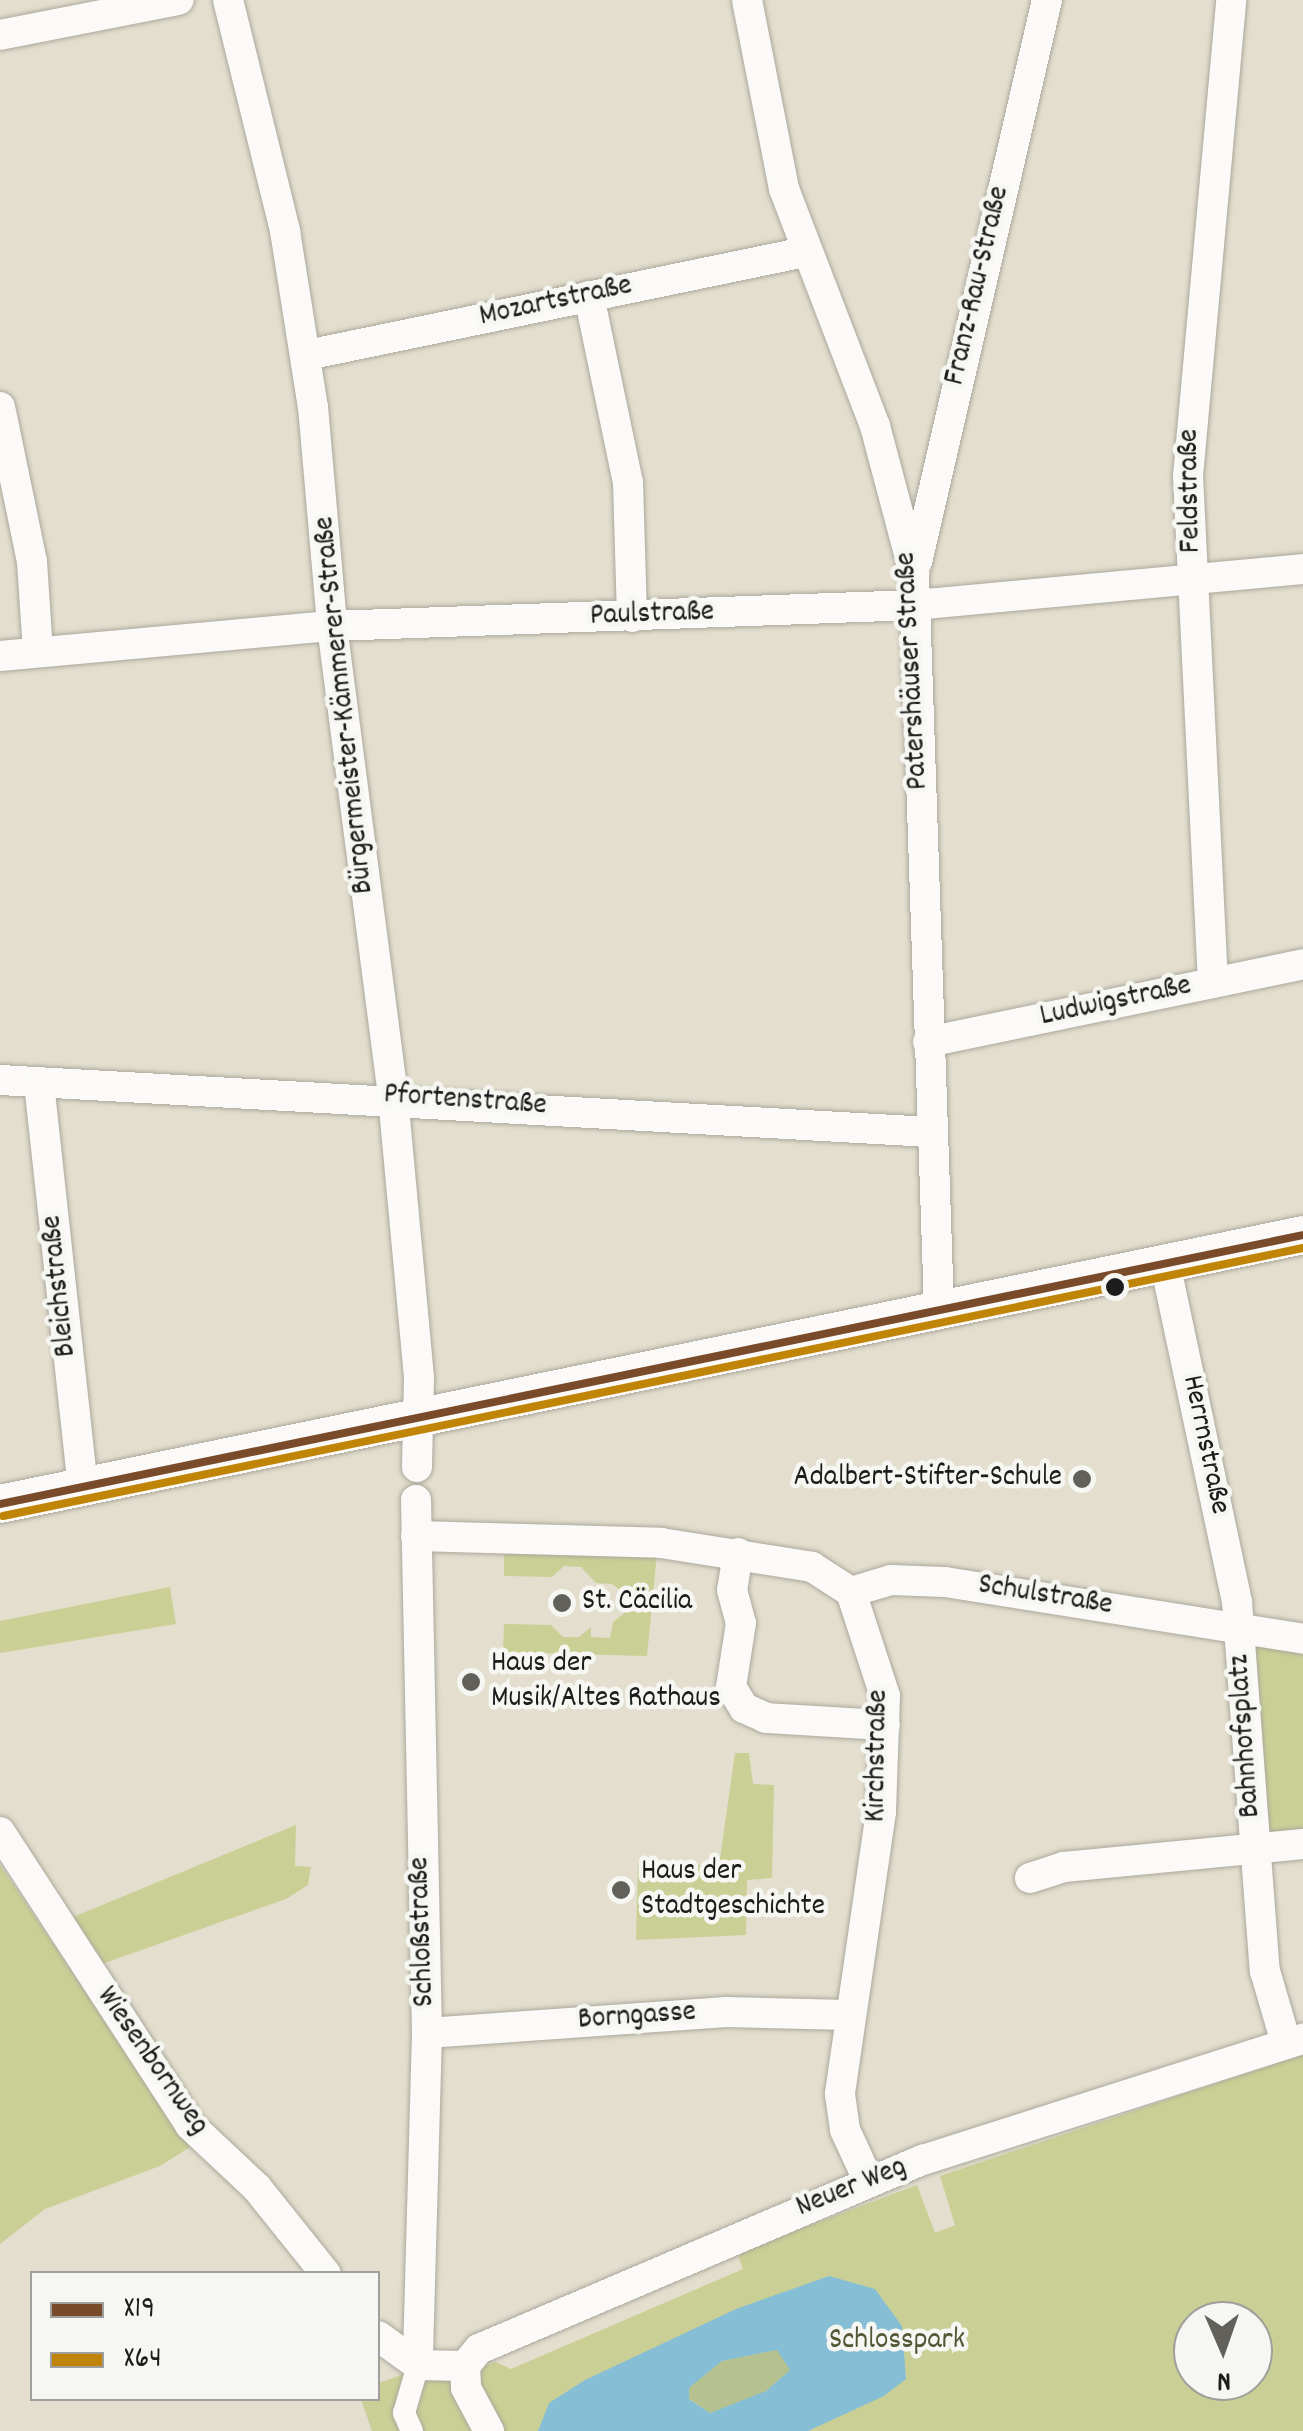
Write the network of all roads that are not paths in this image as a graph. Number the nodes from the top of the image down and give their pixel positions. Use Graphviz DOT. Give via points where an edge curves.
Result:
graph roads {
  1 [pos="179,0"];
  2 [pos="228,0"];
  3 [pos="747,0"];
  4 [pos="1047,0"];
  5 [pos="1231,0"];
  6 [pos="18,21"];
  7 [pos="805,252"];
  8 [pos="589,296"];
  9 [pos="307,355"];
  10 [pos="0,407"];
  11 [pos="1303,569"];
  12 [pos="914,573"];
  13 [pos="1194,580"];
  14 [pos="915,605"];
  15 [pos="632,617"];
  16 [pos="332,626"];
  17 [pos="38,652"];
  18 [pos="0,656"];
  19 [pos="1303,964"];
  20 [pos="1213,983"];
  21 [pos="928,1042"];
  22 [pos="0,1080"];
  23 [pos="38,1084"];
  24 [pos="392,1097"];
  25 [pos="930,1132"];
  26 [pos="1303,1236"];
  27 [pos="1166,1263"];
  28 [pos="939,1308"];
  29 [pos="419,1418"];
  30 [pos="417,1467"];
  31 [pos="83,1488"];
  32 [pos="416,1500"];
  33 [pos="0,1504"];
  34 [pos="416,1536"];
  35 [pos="738,1554"];
  36 [pos="851,1592"];
  37 [pos="1240,1628"];
  38 [pos="1303,1639"];
  39 [pos="886,1725"];
  40 [pos="0,1832"];
  41 [pos="1303,1844"];
  42 [pos="1254,1848"];
  43 [pos="1030,1878"];
  44 [pos="848,2016"];
  45 [pos="427,2033"];
  46 [pos="1294,2041"];
  47 [pos="869,2182"];
  48 [pos="324,2271"];
  49 [pos="380,2337"];
  50 [pos="418,2365"];
  51 [pos="464,2366"];
  52 [pos="412,2431"];
  53 [pos="489,2431"];
  1 -- 6 [label="street"];
  2 -- 9 [label="street, Bürgermeister-Kämmerer-Straße" via="285,231"];
  3 -- 7 [label="street, Patershäuser Straße" via="772,145"];
  4 -- 12 [label="street, Franz-Rau-Straße"];
  5 -- 13 [label="street, Feldstraße" via="1190,402"];
  7 -- 8 [label="street, Mozartstraße"];
  7 -- 12 [label="street, Patershäuser Straße" via="875,426"];
  8 -- 9 [label="street, Mozartstraße"];
  8 -- 15 [label="street" via="628,482"];
  9 -- 16 [label="street, Bürgermeister-Kämmerer-Straße"];
  10 -- 17 [label="street" via="32,562"];
  11 -- 13 [label="street, Paulstraße"];
  12 -- 14 [label="street, Patershäuser Straße"];
  13 -- 14 [label="street, Paulstraße"];
  13 -- 20 [label="street, Feldstraße"];
  14 -- 15 [label="street, Paulstraße"];
  14 -- 21 [label="street, Patershäuser Straße"];
  15 -- 16 [label="street, Paulstraße"];
  16 -- 17 [label="street, Paulstraße"];
  16 -- 24 [label="street, Bürgermeister-Kämmerer-Straße"];
  17 -- 18 [label="street, Paulstraße"];
  19 -- 20 [label="street, Ludwigstraße"];
  20 -- 21 [label="street, Ludwigstraße"];
  21 -- 25 [label="street, Patershäuser Straße"];
  22 -- 23 [label="street, Pfortenstraße"];
  23 -- 24 [label="street, Pfortenstraße"];
  23 -- 31 [label="street, Bleichstraße"];
  24 -- 25 [label="street, Pfortenstraße"];
  24 -- 29 [label="street, Bürgermeister-Kämmerer-Straße"];
  25 -- 28 [label="street, Patershäuser Straße"];
  26 -- 27 [label="street"];
  27 -- 28 [label="street"];
  27 -- 37 [label="street, Herrnstraße"];
  28 -- 29 [label="street"];
  29 -- 30 [label="street"];
  29 -- 31 [label="street"];
  31 -- 33 [label="street"];
  32 -- 34 [label="street, Schloßstraße"];
  34 -- 35 [label="street" via="586,1538"];
  34 -- 45 [label="street, Schloßstraße"];
  35 -- 36 [label="street" via="812,1567"];
  35 -- 39 [label="street" via="732,1590 741,1623 732,1687 744,1708 766,1718"];
  36 -- 37 [label="street, Schulstraße" via="920,1579"];
  36 -- 39 [label="street, Kirchstraße" via="880,1673"];
  37 -- 38 [label="street, Bahnhofsplatz"];
  37 -- 42 [label="street, Bahnhofsplatz"];
  39 -- 44 [label="street, Kirchstraße" via="881,1812"];
  40 -- 48 [label="street, Wiesenbornweg" via="190,2126 256,2188"];
  41 -- 42 [label="street"];
  42 -- 43 [label="street" via="1064,1867"];
  42 -- 46 [label="street" via="1265,1971"];
  44 -- 45 [label="street, Borngasse" via="726,2012"];
  44 -- 47 [label="street, Kirchstraße" via="841,2114"];
  45 -- 50 [label="street, Schloßstraße"];
  46 -- 47 [label="street, Neuer Weg"];
  47 -- 51 [label="street, Neuer Weg" via="479,2350"];
  49 -- 50 [label="street"];
  50 -- 51 [label="street"];
  50 -- 52 [label="street" via="404,2413"];
  51 -- 53 [label="street" via="466,2388"];
}
